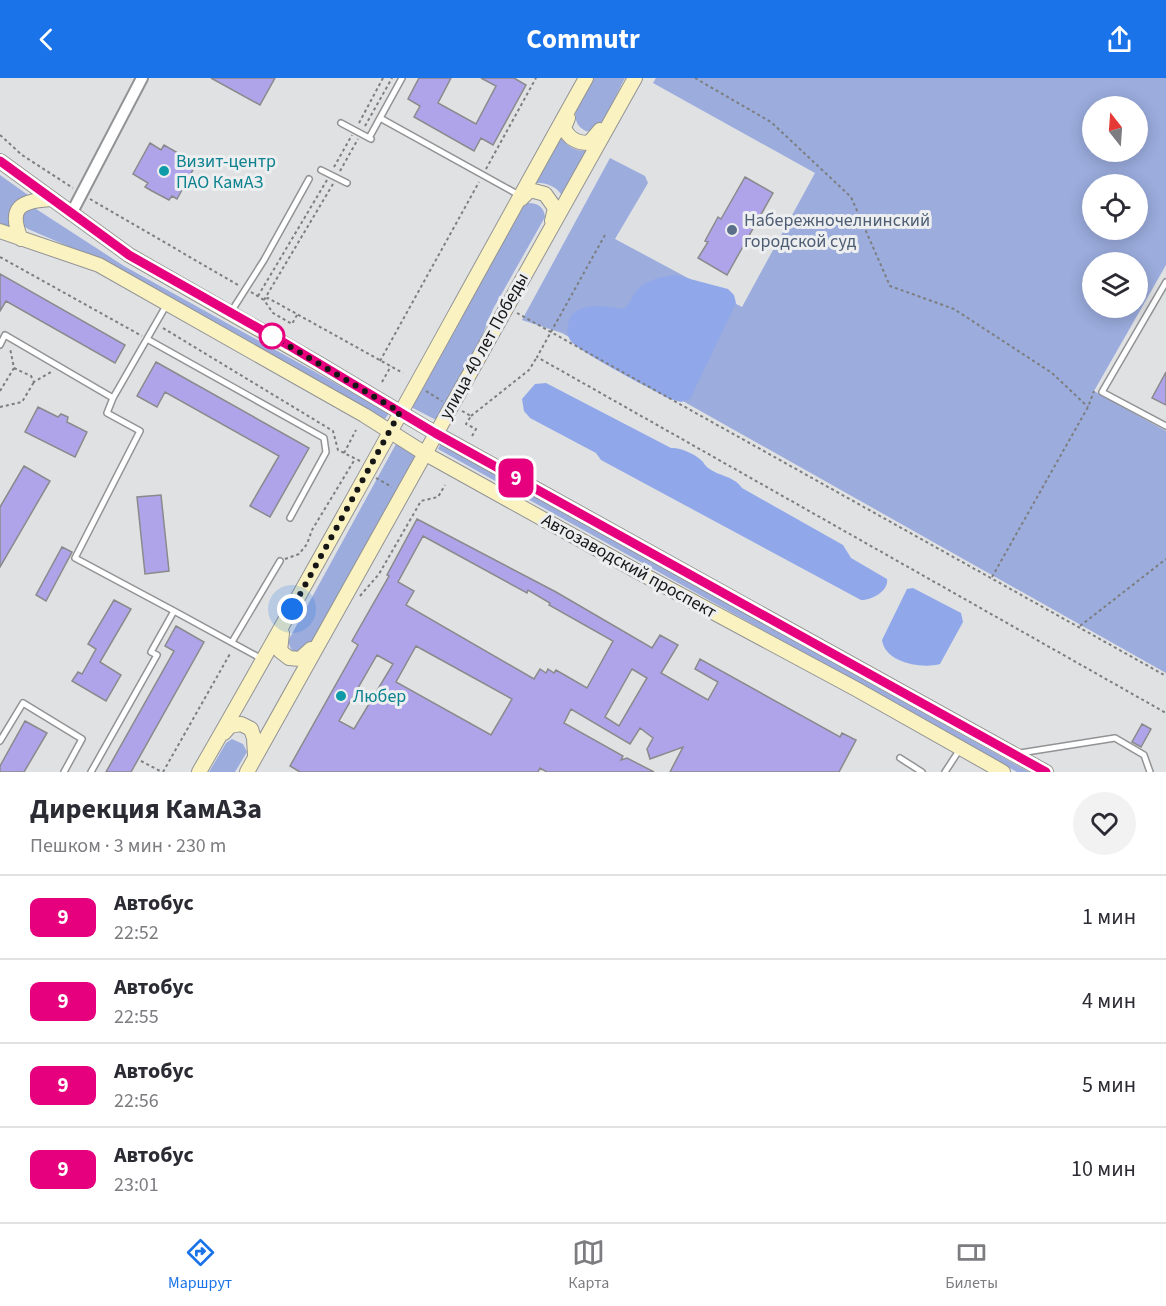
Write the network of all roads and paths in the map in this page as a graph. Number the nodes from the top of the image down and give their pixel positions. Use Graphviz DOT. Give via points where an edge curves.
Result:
graph roads {
  1 [pos="142,78"];
  2 [pos="383,78"];
  3 [pos="392,78"];
  4 [pos="402,78"];
  5 [pos="536,78"];
  6 [pos="586,78"];
  7 [pos="635,78"];
  8 [pos="695,78"];
  9 [pos="576,96"];
  10 [pos="613,116"];
  11 [pos="380,118"];
  12 [pos="341,123"];
  13 [pos="355,130"];
  14 [pos="361,133"];
  15 [pos="0,135"];
  16 [pos="0,161"];
  17 [pos="321,170"];
  18 [pos="330,174"];
  19 [pos="483,175"];
  20 [pos="337,178"];
  21 [pos="309,179"];
  22 [pos="347,183"];
  23 [pos="81,194"];
  24 [pos="520,196"];
  25 [pos="51,199"];
  26 [pos="513,208"];
  27 [pos="71,214"];
  28 [pos="550,228"];
  29 [pos="0,231"];
  30 [pos="605,235"];
  31 [pos="21,239"];
  32 [pos="0,257"];
  33 [pos="1166,282"];
  34 [pos="244,288"];
  35 [pos="258,296"];
  36 [pos="264,300"];
  37 [pos="167,303"];
  38 [pos="515,311"];
  39 [pos="231,312"];
  40 [pos="297,315"];
  41 [pos="155,324"];
  42 [pos="551,332"];
  43 [pos="8,337"];
  44 [pos="147,339"];
  45 [pos="0,345"];
  46 [pos="537,357"];
  47 [pos="380,361"];
  48 [pos="54,365"];
  49 [pos="391,366"];
  50 [pos="14,368"];
  51 [pos="403,374"];
  52 [pos="34,382"];
  53 [pos="382,382"];
  54 [pos="419,387"];
  55 [pos="0,391"];
  56 [pos="1102,392"];
  57 [pos="112,398"];
  58 [pos="443,401"];
  59 [pos="0,407"];
  60 [pos="1088,407"];
  61 [pos="462,411"];
  62 [pos="400,412"];
  63 [pos="471,416"];
  64 [pos="1166,426"];
  65 [pos="356,430"];
  66 [pos="390,431"];
  67 [pos="435,433"];
  68 [pos="471,438"];
  69 [pos="344,453"];
  70 [pos="424,453"];
  71 [pos="355,459"];
  72 [pos="362,463"];
  73 [pos="371,476"];
  74 [pos="445,485"];
  75 [pos="393,487"];
  76 [pos="290,518"];
  77 [pos="1166,560"];
  78 [pos="280,561"];
  79 [pos="992,577"];
  80 [pos="356,601"];
  81 [pos="174,610"];
  82 [pos="284,622"];
  83 [pos="1080,626"];
  84 [pos="232,642"];
  85 [pos="319,642"];
  86 [pos="264,660"];
  87 [pos="1166,676"];
  88 [pos="1166,712"];
  89 [pos="0,741"];
  90 [pos="998,746"];
  91 [pos="214,747"];
  92 [pos="961,748"];
  93 [pos="1013,754"];
  94 [pos="255,758"];
  95 [pos="900,758"];
  96 [pos="141,761"];
  97 [pos="988,763"];
  98 [pos="65,772"];
  99 [pos="91,772"];
  100 [pos="163,772"];
  101 [pos="199,772"];
  102 [pos="247,772"];
  103 [pos="922,772"];
  104 [pos="945,772"];
  105 [pos="1003,772"];
  106 [pos="1046,772"];
  107 [pos="1150,772"];
  1 -- 23 [label="street"];
  2 -- 13 [label="path"];
  3 -- 14 [label="path"];
  4 -- 11 [label="lane"];
  5 -- 19 [label="path"];
  6 -- 9 [label="street"];
  7 -- 10 [label="street, улица 40 лет Победы"];
  8 -- 60 [label="path" via="771,122 851,197 890,286 954,309 1052,373"];
  9 -- 10 [label="street" via="564,128 573,140 589,142"];
  9 -- 24 [label="street"];
  10 -- 28 [label="street, улица 40 лет Победы"];
  11 -- 14 [label="lane" via="370,138"];
  11 -- 19 [label="lane"];
  12 -- 13 [label="lane"];
  13 -- 14 [label="lane"];
  13 -- 18 [label="path"];
  14 -- 20 [label="path"];
  15 -- 23 [label="path" via="22,155"];
  16 -- 25 [label="street, Автозаводский проспект"];
  17 -- 18 [label="lane"];
  18 -- 20 [label="lane"];
  18 -- 35 [label="path"];
  19 -- 24 [label="lane"];
  19 -- 47 [label="path"];
  20 -- 22 [label="lane"];
  20 -- 36 [label="path"];
  21 -- 34 [label="lane"];
  23 -- 27 [label="street"];
  23 -- 34 [label="path"];
  24 -- 26 [label="street"];
  25 -- 27 [label="street, Автозаводский проспект"];
  25 -- 31 [label="street" via="31,201 19,208 15,220"];
  26 -- 28 [label="street" via="530,190 545,194 555,208"];
  26 -- 62 [label="street"];
  27 -- 39 [label="street, Автозаводский проспект" via="129,255"];
  28 -- 67 [label="street, улица 40 лет Победы"];
  29 -- 31 [label="street, Автозаводский проспект"];
  30 -- 42 [label="path"];
  31 -- 37 [label="street, Автозаводский проспект" via="99,265"];
  32 -- 44 [label="path"];
  33 -- 56 [label="lane"];
  34 -- 35 [label="path"];
  34 -- 39 [label="lane"];
  35 -- 36 [label="path"];
  36 -- 40 [label="path" via="268,298"];
  36 -- 40 [label="path" via="273,313 292,324"];
  37 -- 41 [label="lane"];
  37 -- 66 [label="street, Автозаводский проспект"];
  38 -- 42 [label="path"];
  39 -- 62 [label="street, Автозаводский проспект"];
  40 -- 47 [label="path"];
  41 -- 44 [label="lane"];
  41 -- 69 [label="path" via="333,430 338,450"];
  42 -- 46 [label="path"];
  42 -- 79 [label="path"];
  43 -- 45 [label="lane" via="5,335"];
  43 -- 48 [label="lane"];
  43 -- 50 [label="path"];
  44 -- 57 [label="lane"];
  44 -- 76 [label="lane" via="324,438 326,452"];
  46 -- 63 [label="path" via="529,370"];
  46 -- 88 [label="path"];
  47 -- 49 [label="path"];
  48 -- 52 [label="path" via="52,371"];
  48 -- 57 [label="lane"];
  49 -- 51 [label="path"];
  49 -- 53 [label="path"];
  50 -- 52 [label="path" via="31,376"];
  50 -- 55 [label="path"];
  52 -- 59 [label="path" via="22,402"];
  54 -- 58 [label="path"];
  56 -- 60 [label="path" via="1094,391"];
  56 -- 64 [label="lane"];
  57 -- 81 [label="lane" via="107,413 141,431 75,558"];
  60 -- 79 [label="path"];
  61 -- 63 [label="path"];
  62 -- 66 [label="street"];
  62 -- 67 [label="street, Автозаводский проспект"];
  63 -- 68 [label="path" via="466,423 476,429"];
  65 -- 69 [label="path"];
  66 -- 70 [label="street, Автозаводский проспект"];
  66 -- 82 [label="street"];
  67 -- 70 [label="street, улица 40 лет Победы"];
  67 -- 90 [label="street, Автозаводский проспект"];
  69 -- 71 [label="path"];
  70 -- 85 [label="street, улица 40 лет Победы"];
  70 -- 92 [label="street, Автозаводский проспект"];
  71 -- 72 [label="path"];
  71 -- 78 [label="path" via="307,544 299,554"];
  73 -- 75 [label="path"];
  74 -- 80 [label="path" via="438,497 421,501 379,574"];
  77 -- 83 [label="path"];
  78 -- 84 [label="lane"];
  79 -- 83 [label="path"];
  81 -- 84 [label="lane"];
  81 -- 99 [label="lane" via="151,652 157,655"];
  82 -- 85 [label="street" via="280,651 289,658 300,659"];
  82 -- 86 [label="street"];
  83 -- 87 [label="path"];
  84 -- 86 [label="lane"];
  84 -- 100 [label="path" via="230,654"];
  85 -- 94 [label="street, улица 40 лет Победы"];
  86 -- 91 [label="street"];
  89 -- 98 [label="lane" via="23,703 82,739"];
  90 -- 93 [label="street, Автозаводский проспект"];
  90 -- 97 [label="street" via="1002,757"];
  91 -- 94 [label="street" via="230,726 241,724 251,729"];
  91 -- 101 [label="street"];
  92 -- 97 [label="street, Автозаводский проспект"];
  92 -- 104 [label="lane"];
  93 -- 106 [label="street, Автозаводский проспект"];
  93 -- 107 [label="lane" via="1115,738 1144,755"];
  94 -- 102 [label="street, улица 40 лет Победы"];
  95 -- 103 [label="lane"];
  96 -- 100 [label="path"];
  97 -- 105 [label="street, Автозаводский проспект"];
}
